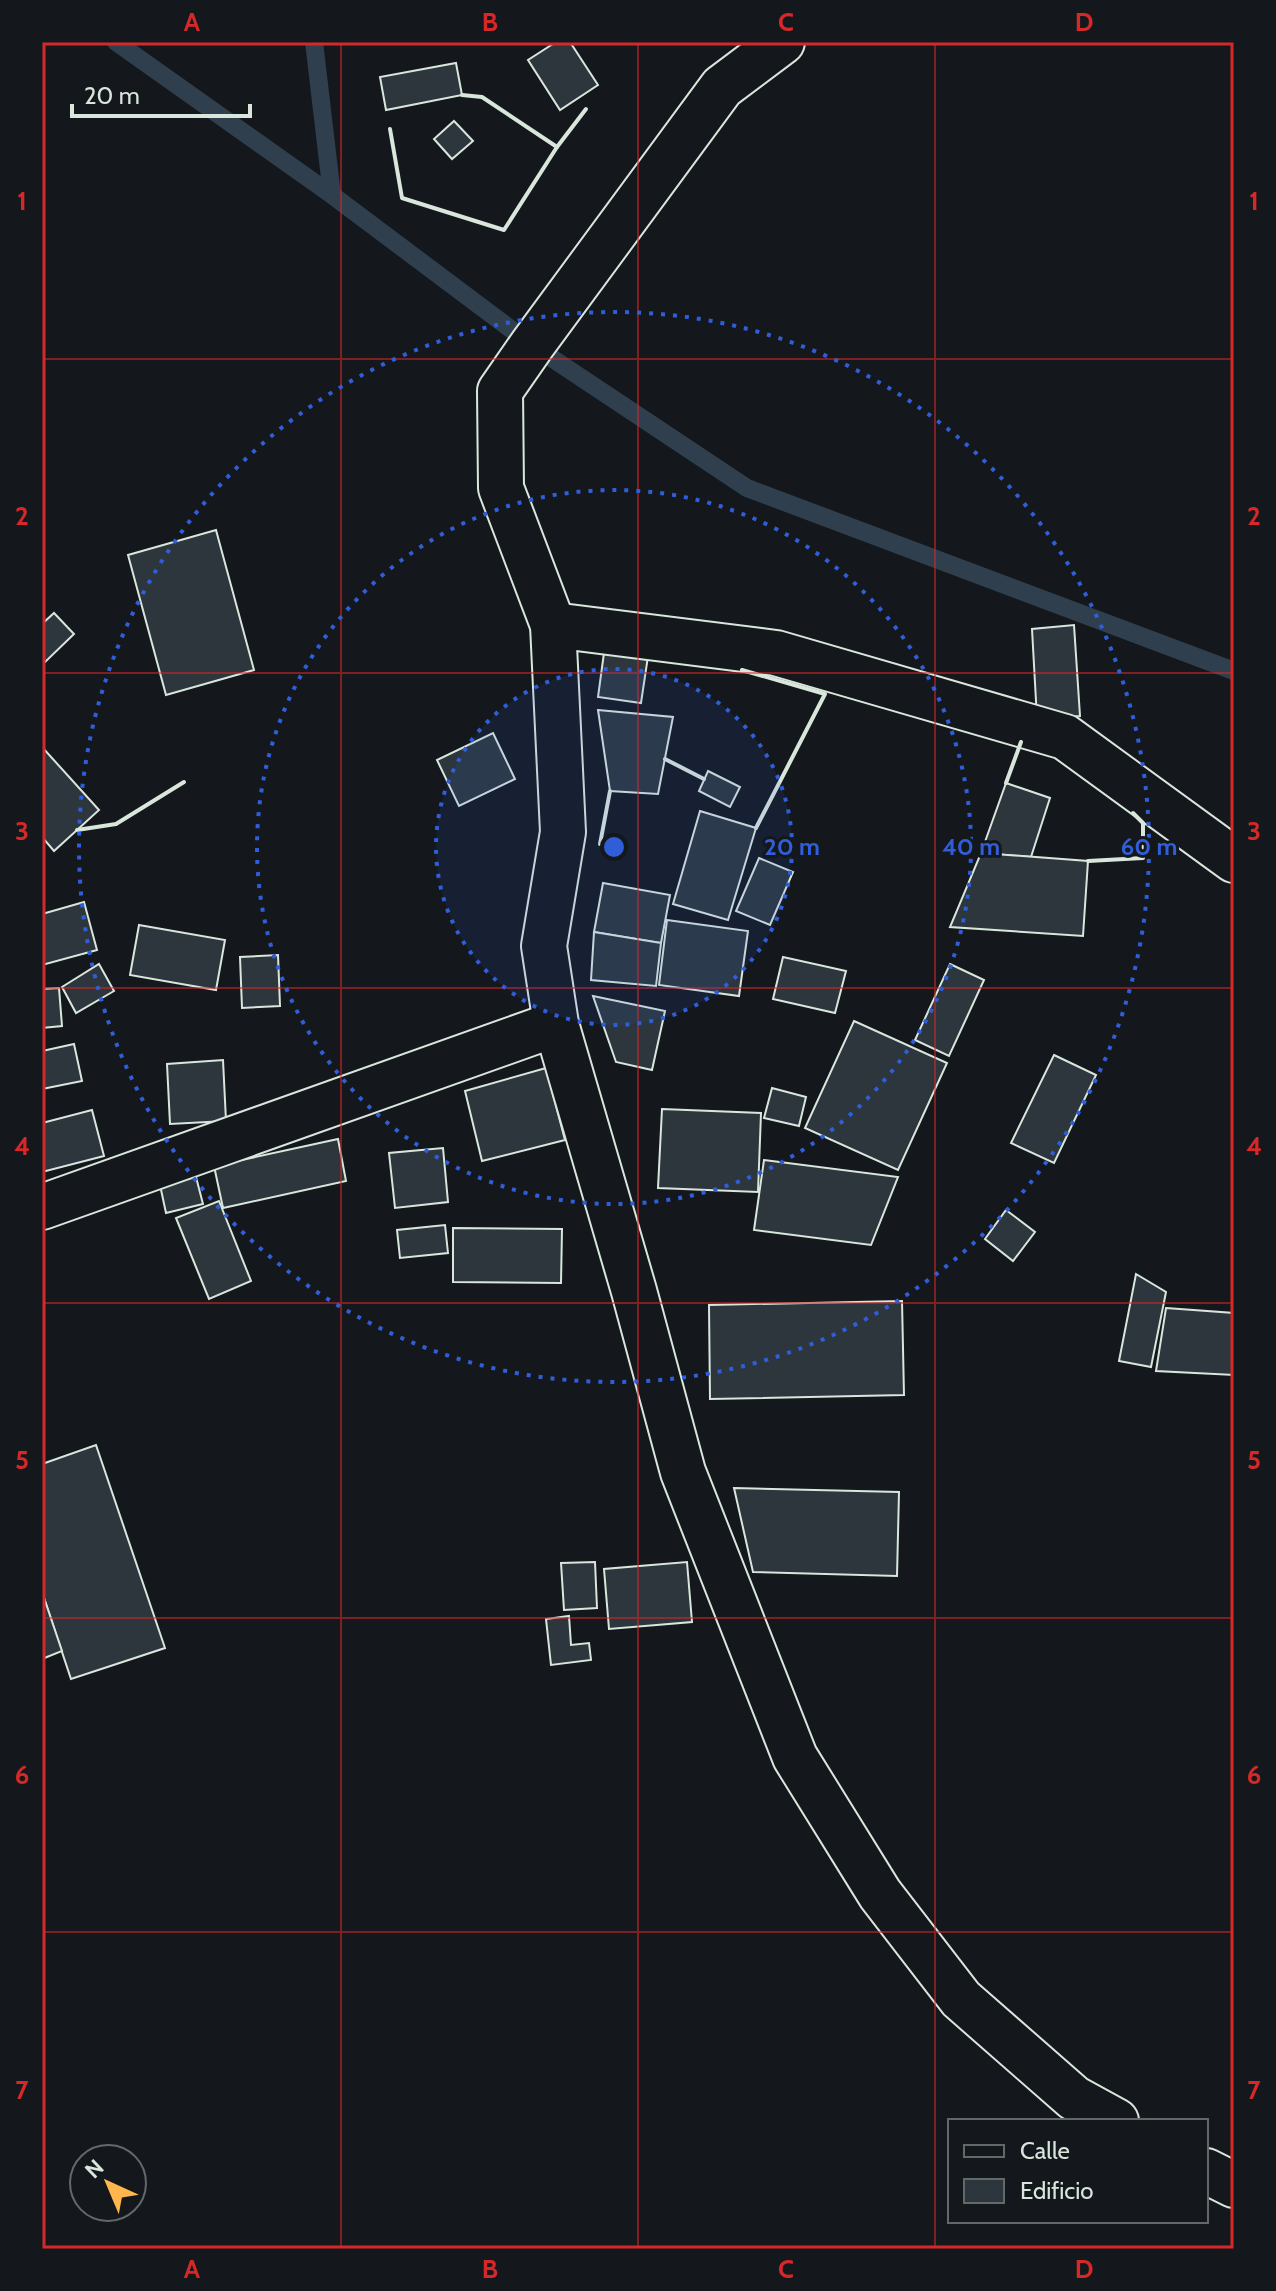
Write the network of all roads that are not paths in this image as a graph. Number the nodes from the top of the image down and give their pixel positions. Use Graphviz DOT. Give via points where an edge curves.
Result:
graph roads {
  1 [pos="782,42"];
  2 [pos="553,625"];
  3 [pos="1234,860"];
  4 [pos="556,1024"];
  5 [pos="42,1207"];
  6 [pos="1112,2119"];
  7 [pos="1208,2172"];
  8 [pos="1234,2185"];
  1 -- 2 [label="main road" via="722,87 500,391 501,488"];
  2 -- 3 [label="main road" via="776,653 1065,737"];
  2 -- 4 [label="main road" via="563,832 544,946"];
  4 -- 5 [label="main road"];
  4 -- 6 [label="main road" via="683,1472 795,1757 880,1894 961,1999 1074,2098"];
  7 -- 8 [label="main road"];
}
